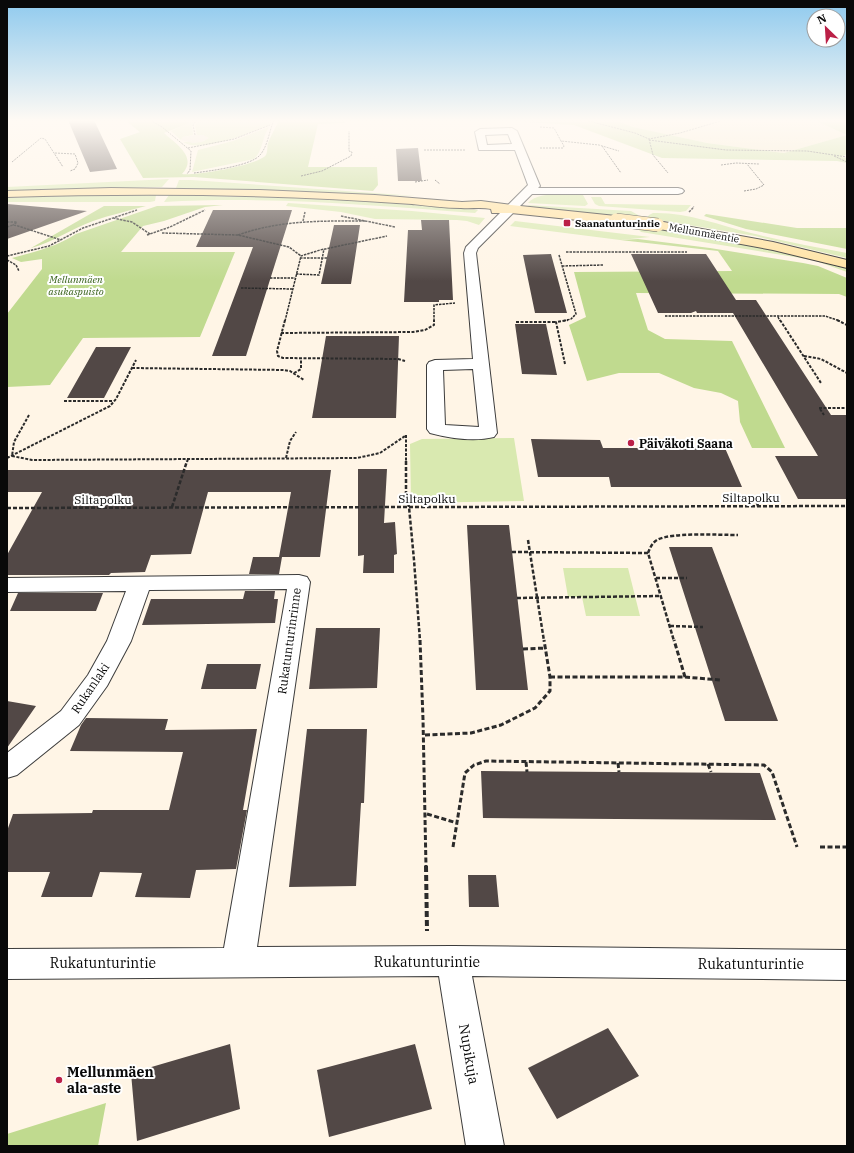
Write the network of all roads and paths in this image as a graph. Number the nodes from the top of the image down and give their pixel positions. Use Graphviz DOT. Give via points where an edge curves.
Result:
graph roads {
  1 [pos="310,174"];
  2 [pos="529,174"];
  3 [pos="668,174"];
  4 [pos="754,174"];
  5 [pos="301,176"];
  6 [pos="530,191"];
  7 [pos="675,191"];
  8 [pos="744,192"];
  9 [pos="7,194"];
  10 [pos="694,206"];
  11 [pos="143,209"];
  12 [pos="210,209"];
  13 [pos="305,209"];
  14 [pos="511,210"];
  15 [pos="687,214"];
  16 [pos="341,216"];
  17 [pos="113,218"];
  18 [pos="303,221"];
  19 [pos="372,221"];
  20 [pos="7,222"];
  21 [pos="13,225"];
  22 [pos="395,226"];
  23 [pos="7,227"];
  24 [pos="161,232"];
  25 [pos="151,234"];
  26 [pos="147,235"];
  27 [pos="238,235"];
  28 [pos="387,236"];
  29 [pos="61,240"];
  30 [pos="324,249"];
  31 [pos="566,252"];
  32 [pos="687,252"];
  33 [pos="559,254"];
  34 [pos="7,256"];
  35 [pos="301,257"];
  36 [pos="323,258"];
  37 [pos="327,258"];
  38 [pos="7,260"];
  39 [pos="847,264"];
  40 [pos="603,265"];
  41 [pos="562,266"];
  42 [pos="19,271"];
  43 [pos="296,274"];
  44 [pos="319,275"];
  45 [pos="323,275"];
  46 [pos="270,278"];
  47 [pos="295,278"];
  48 [pos="241,288"];
  49 [pos="292,289"];
  50 [pos="460,302"];
  51 [pos="665,316"];
  52 [pos="778,316"];
  53 [pos="516,322"];
  54 [pos="556,322"];
  55 [pos="847,326"];
  56 [pos="281,333"];
  57 [pos="803,356"];
  58 [pos="301,359"];
  59 [pos="136,360"];
  60 [pos="404,361"];
  61 [pos="480,364"];
  62 [pos="565,364"];
  63 [pos="132,368"];
  64 [pos="294,373"];
  65 [pos="847,373"];
  66 [pos="304,380"];
  67 [pos="821,383"];
  68 [pos="64,401"];
  69 [pos="113,402"];
  70 [pos="847,408"];
  71 [pos="29,415"];
  72 [pos="824,415"];
  73 [pos="296,432"];
  74 [pos="12,456"];
  75 [pos="7,458"];
  76 [pos="286,458"];
  77 [pos="188,459"];
  78 [pos="755,497"];
  79 [pos="758,506"];
  80 [pos="847,506"];
  81 [pos="172,507"];
  82 [pos="409,507"];
  83 [pos="7,508"];
  84 [pos="738,536"];
  85 [pos="528,540"];
  86 [pos="512,552"];
  87 [pos="530,553"];
  88 [pos="648,553"];
  89 [pos="656,578"];
  90 [pos="687,578"];
  91 [pos="140,584"];
  92 [pos="7,585"];
  93 [pos="661,596"];
  94 [pos="517,598"];
  95 [pos="537,598"];
  96 [pos="670,626"];
  97 [pos="703,627"];
  98 [pos="546,648"];
  99 [pos="523,649"];
  100 [pos="550,677"];
  101 [pos="685,677"];
  102 [pos="720,680"];
  103 [pos="425,735"];
  104 [pos="526,762"];
  105 [pos="618,763"];
  106 [pos="708,764"];
  107 [pos="7,768"];
  108 [pos="527,772"];
  109 [pos="619,772"];
  110 [pos="711,772"];
  111 [pos="427,814"];
  112 [pos="457,823"];
  113 [pos="453,846"];
  114 [pos="797,847"];
  115 [pos="820,847"];
  116 [pos="847,847"];
  117 [pos="427,934"];
  118 [pos="453,961"];
  119 [pos="238,962"];
  120 [pos="7,964"];
  121 [pos="847,965"];
  122 [pos="485,1146"];
  1 -- 5 [label="path"];
  2 -- 6 [label="street" via="534,186"];
  3 -- 7 [label="path"];
  4 -- 8 [label="path" via="764,185 756,190"];
  6 -- 7 [label="street" via="602,192 616,201 679,200"];
  6 -- 14 [label="street"];
  9 -- 14 [label="main road, Mellunmäentie" via="215,191 352,196"];
  10 -- 15 [label="path"];
  11 -- 17 [label="path"];
  12 -- 24 [label="path"];
  13 -- 18 [label="path"];
  14 -- 39 [label="main road, Mellunmäentie, bridge" via="658,225 774,246"];
  14 -- 61 [label="street" via="472,247 470,253"];
  16 -- 19 [label="path"];
  17 -- 25 [label="path" via="132,222"];
  17 -- 29 [label="path" via="83,228"];
  18 -- 19 [label="path"];
  18 -- 27 [label="path" via="261,228"];
  19 -- 22 [label="path"];
  20 -- 21 [label="path" via="17,222"];
  21 -- 23 [label="path"];
  21 -- 29 [label="path"];
  24 -- 25 [label="path"];
  24 -- 27 [label="path"];
  25 -- 26 [label="path"];
  27 -- 35 [label="path" via="289,247"];
  28 -- 30 [label="path"];
  29 -- 34 [label="path" via="49,246"];
  30 -- 35 [label="path"];
  30 -- 36 [label="path"];
  31 -- 32 [label="path"];
  33 -- 41 [label="path"];
  35 -- 36 [label="path"];
  35 -- 43 [label="path"];
  36 -- 37 [label="path"];
  36 -- 44 [label="path"];
  38 -- 42 [label="path" via="16,265"];
  40 -- 41 [label="path"];
  41 -- 54 [label="path" via="576,314 571,319"];
  43 -- 44 [label="path"];
  43 -- 47 [label="path"];
  44 -- 45 [label="path"];
  46 -- 47 [label="path"];
  47 -- 49 [label="path"];
  48 -- 49 [label="path"];
  49 -- 56 [label="path"];
  50 -- 56 [label="path" via="434,305 434,325 414,332"];
  51 -- 52 [label="path"];
  52 -- 55 [label="path" via="825,316 839,320"];
  52 -- 57 [label="path"];
  53 -- 54 [label="path"];
  54 -- 62 [label="path"];
  56 -- 58 [label="path" via="278,356"];
  57 -- 65 [label="path" via="821,359"];
  57 -- 67 [label="path"];
  58 -- 60 [label="path"];
  58 -- 64 [label="path" via="301,369"];
  59 -- 63 [label="path"];
  61 -- 61 [label="street" via="488,433 436,429 435,366"];
  63 -- 64 [label="path" via="284,370"];
  63 -- 69 [label="path"];
  64 -- 66 [label="path"];
  68 -- 69 [label="path"];
  69 -- 74 [label="path" via="101,411"];
  70 -- 72 [label="path" via="820,408"];
  71 -- 74 [label="path" via="14,442"];
  73 -- 76 [label="path" via="290,441"];
  74 -- 75 [label="path"];
  74 -- 77 [label="path" via="32,460"];
  76 -- 77 [label="path"];
  76 -- 82 [label="path" via="357,458 380,453 406,435 406,496"];
  77 -- 81 [label="path"];
  78 -- 79 [label="path"];
  79 -- 80 [label="path, Siltapolku"];
  79 -- 82 [label="path, Siltapolku"];
  81 -- 82 [label="path, Siltapolku"];
  81 -- 83 [label="path, Siltapolku"];
  82 -- 103 [label="path" via="417,578"];
  84 -- 88 [label="path" via="660,538 652,544"];
  85 -- 87 [label="path"];
  86 -- 87 [label="path"];
  87 -- 88 [label="path"];
  87 -- 95 [label="path"];
  88 -- 89 [label="path"];
  89 -- 90 [label="path"];
  89 -- 93 [label="path"];
  91 -- 92 [label="street, Rukatunturinrinne"];
  91 -- 107 [label="street, Rukanlaki" via="119,641 98,680 70,718"];
  91 -- 119 [label="street, Rukatunturinrinne" via="299,582"];
  93 -- 95 [label="path"];
  93 -- 96 [label="path"];
  94 -- 95 [label="path"];
  95 -- 98 [label="path"];
  96 -- 97 [label="path"];
  96 -- 101 [label="path"];
  98 -- 99 [label="path"];
  98 -- 100 [label="path"];
  100 -- 101 [label="path"];
  100 -- 103 [label="path" via="550,691 535,708 501,725 472,733"];
  101 -- 102 [label="path"];
  103 -- 111 [label="path"];
  104 -- 105 [label="path"];
  104 -- 108 [label="path"];
  104 -- 112 [label="path" via="486,761 470,767 465,773"];
  105 -- 106 [label="path"];
  105 -- 109 [label="path"];
  106 -- 110 [label="path"];
  106 -- 114 [label="path" via="764,764 772,772"];
  111 -- 112 [label="path"];
  111 -- 117 [label="path"];
  112 -- 113 [label="path"];
  115 -- 116 [label="path"];
  118 -- 119 [label="street, Rukatunturintie"];
  118 -- 121 [label="street, Rukatunturintie"];
  118 -- 122 [label="street, Nupikuja"];
  119 -- 120 [label="street, Rukatunturintie"];
}
